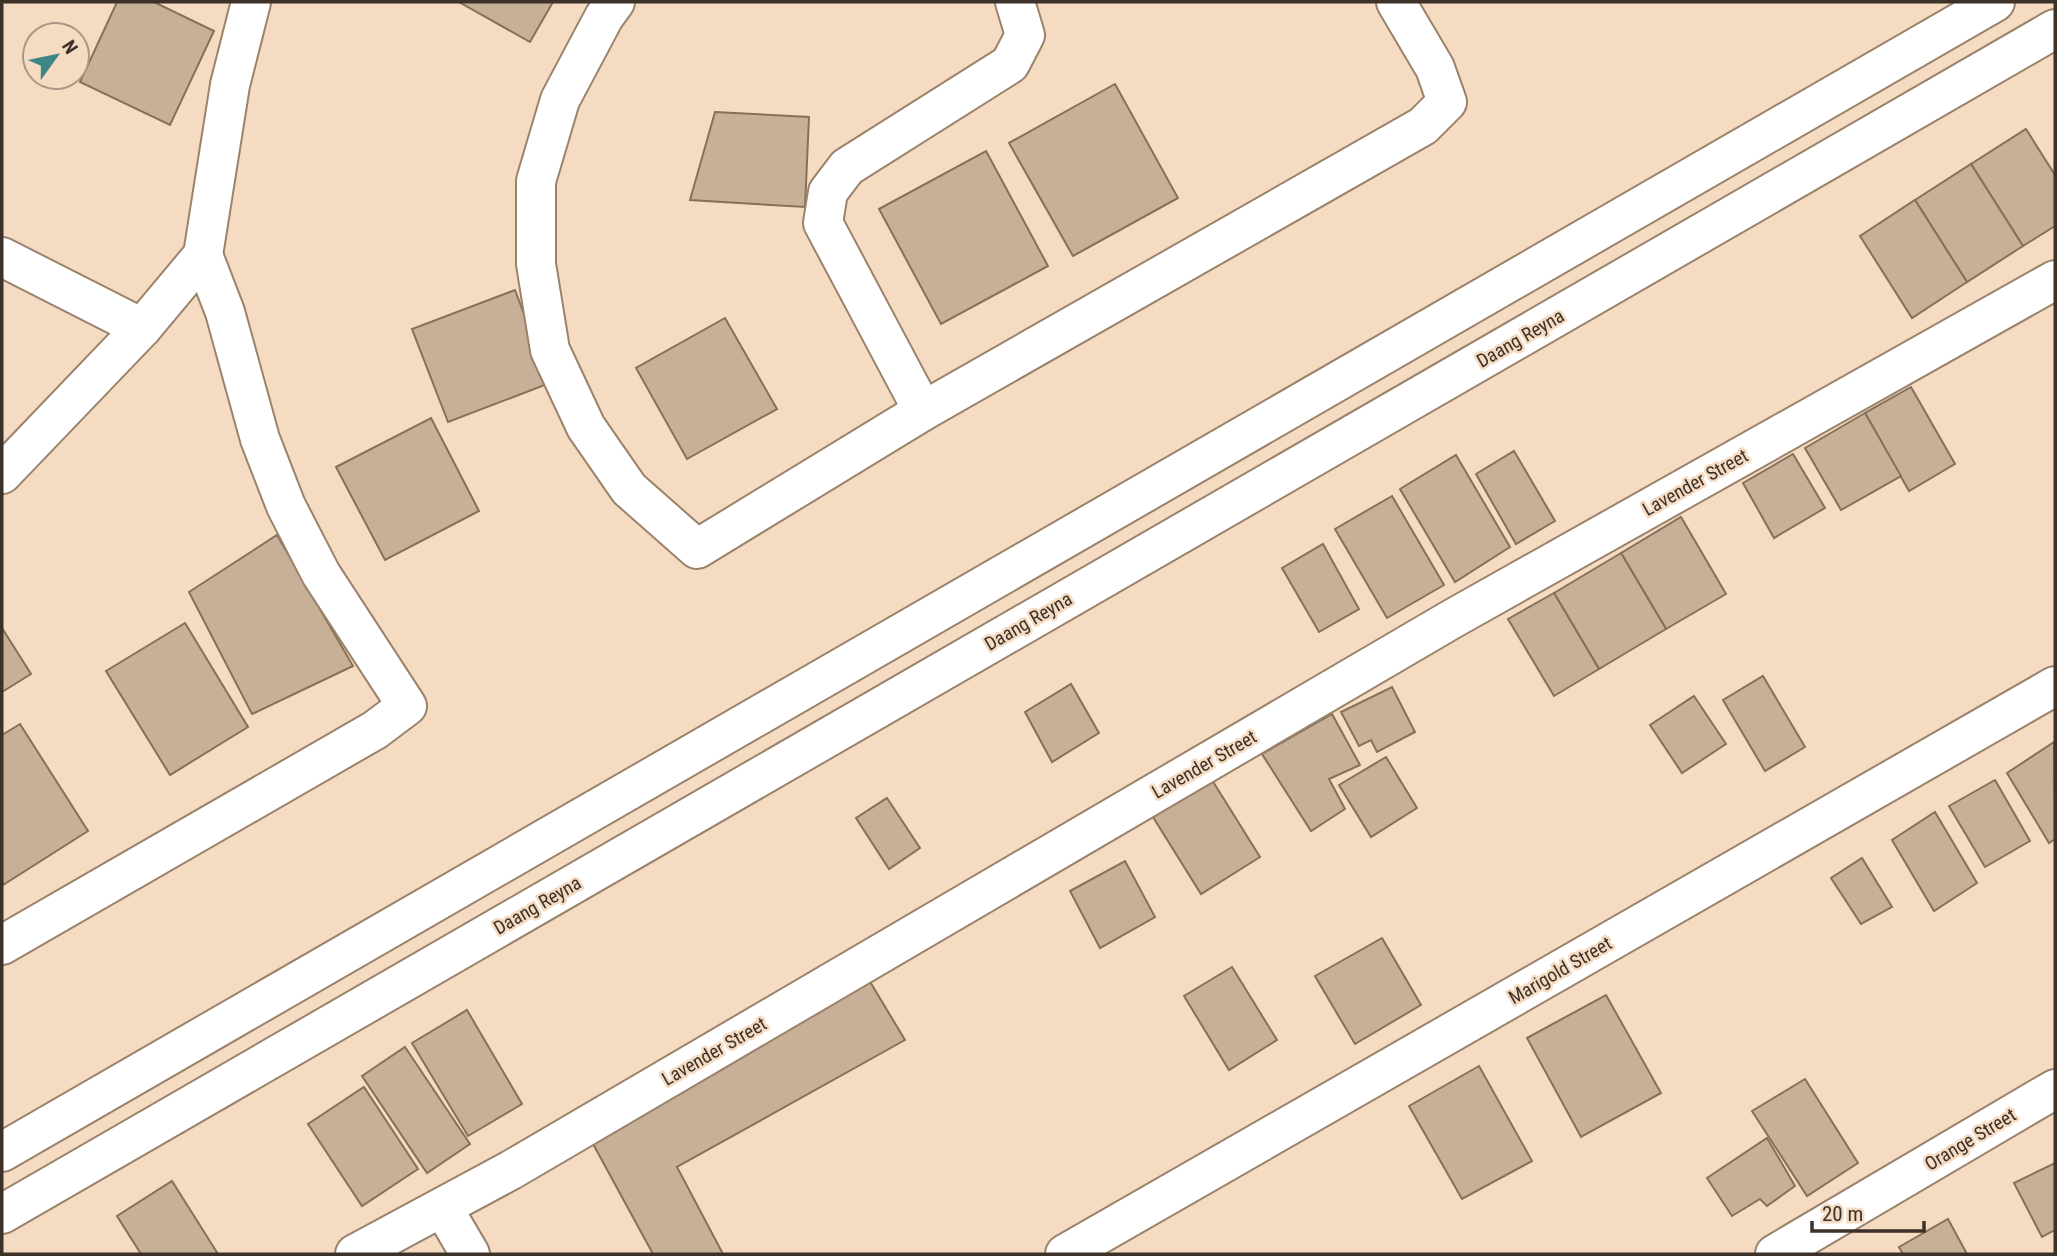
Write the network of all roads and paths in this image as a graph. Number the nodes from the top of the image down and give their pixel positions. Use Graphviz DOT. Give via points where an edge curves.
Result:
graph roads {
  1 [pos="615,2"];
  2 [pos="1015,2"];
  3 [pos="1396,2"];
  4 [pos="1995,2"];
  5 [pos="247,3"];
  6 [pos="2055,29"];
  7 [pos="203,255"];
  8 [pos="2,257"];
  9 [pos="2055,280"];
  10 [pos="142,328"];
  11 [pos="923,411"];
  12 [pos="2,474"];
  13 [pos="2055,686"];
  14 [pos="2,945"];
  15 [pos="2055,1089"];
  16 [pos="2,1152"];
  17 [pos="443,1208"];
  18 [pos="2,1214"];
  19 [pos="355,1254"];
  20 [pos="470,1254"];
  21 [pos="1065,1254"];
  22 [pos="1775,1254"];
  1 -- 11 [label="street" via="560,100 536,181 536,264 550,349 586,427 629,489 698,549"];
  2 -- 11 [label="street" via="1025,35 1010,64 847,167 828,192 823,223"];
  3 -- 11 [label="street" via="1435,68 1447,102 1423,126"];
  4 -- 16 [label="street"];
  5 -- 7 [label="street"];
  6 -- 18 [label="street, Daang Reyna"];
  7 -- 10 [label="street"];
  7 -- 14 [label="street" via="225,312 260,439 286,506 321,574 407,706 375,730"];
  8 -- 10 [label="street"];
  9 -- 17 [label="street, Lavender Street" via="1464,612"];
  10 -- 12 [label="street"];
  13 -- 21 [label="street, Marigold Street"];
  15 -- 22 [label="street, Orange Street"];
  17 -- 19 [label="street, Lavender Street"];
  17 -- 20 [label="street"];
}
